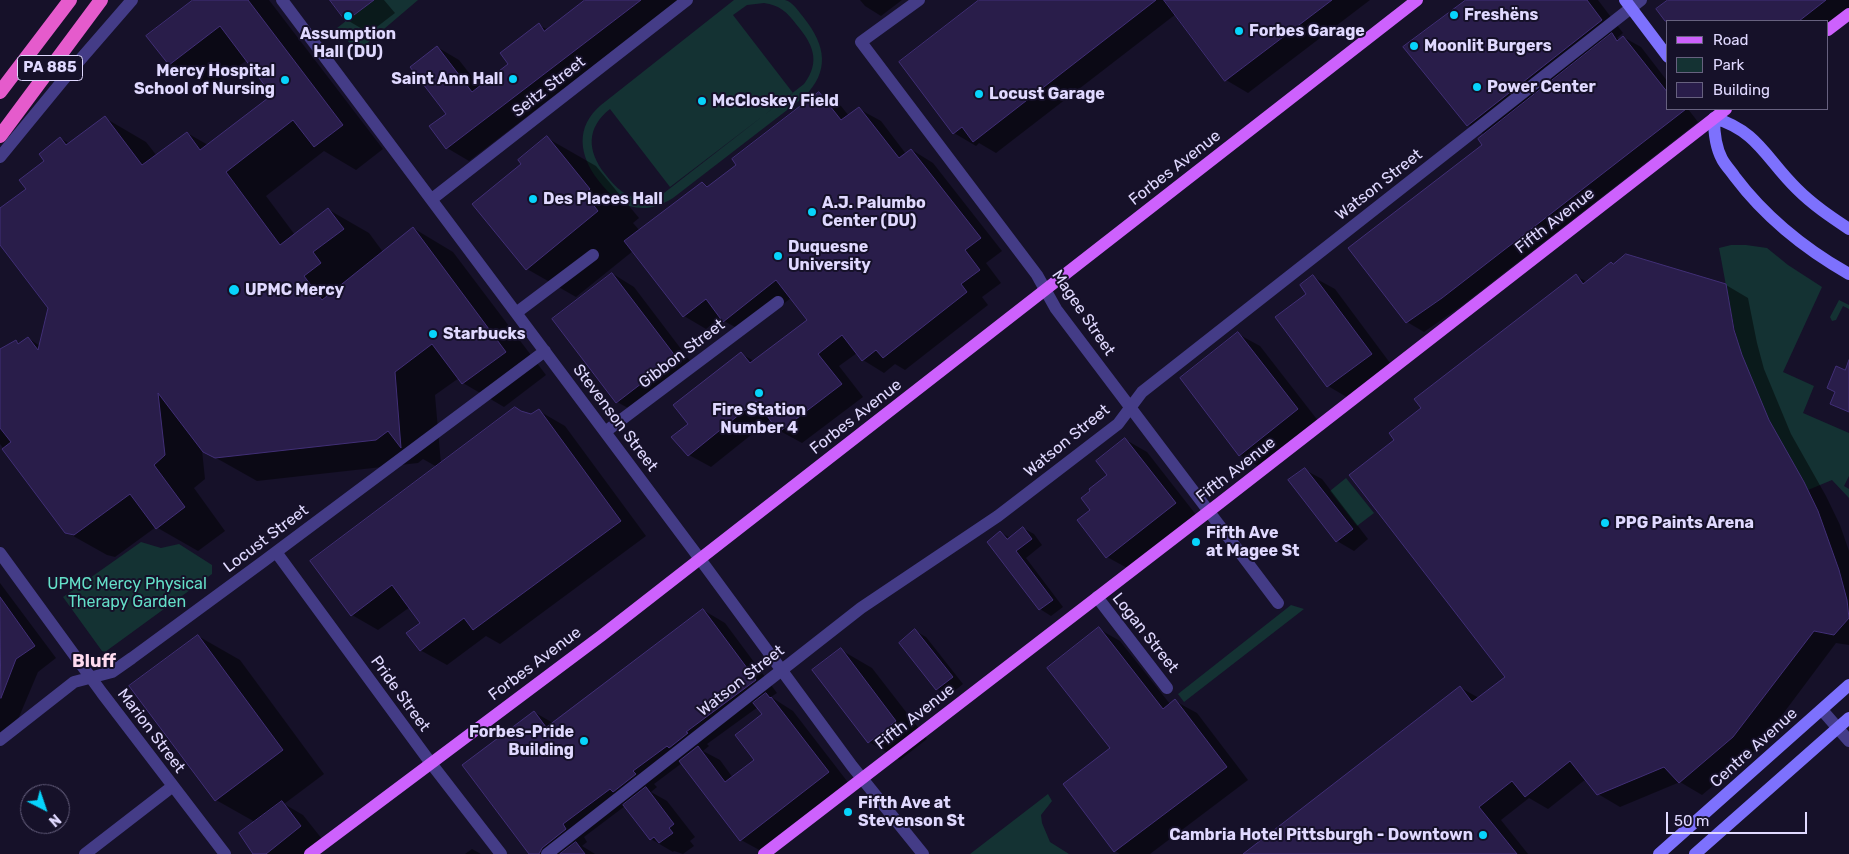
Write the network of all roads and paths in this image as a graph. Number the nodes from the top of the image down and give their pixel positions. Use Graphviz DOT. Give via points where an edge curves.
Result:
graph roads {
  1 [pos="70,0"];
  2 [pos="101,0"];
  3 [pos="132,0"];
  4 [pos="282,0"];
  5 [pos="687,0"];
  6 [pos="919,0"];
  7 [pos="1417,0"];
  8 [pos="1633,3"];
  9 [pos="1849,14"];
  10 [pos="1829,29"];
  11 [pos="1666,54"];
  12 [pos="0,92"];
  13 [pos="1710,113"];
  14 [pos="0,136"];
  15 [pos="0,157"];
  16 [pos="432,199"];
  17 [pos="1849,229"];
  18 [pos="593,255"];
  19 [pos="1849,274"];
  20 [pos="1045,290"];
  21 [pos="778,302"];
  22 [pos="516,313"];
  23 [pos="545,351"];
  24 [pos="1130,408"];
  25 [pos="605,432"];
  26 [pos="1208,512"];
  27 [pos="276,552"];
  28 [pos="0,553"];
  29 [pos="700,559"];
  30 [pos="1097,597"];
  31 [pos="1278,603"];
  32 [pos="782,670"];
  33 [pos="91,678"];
  34 [pos="1849,685"];
  35 [pos="1168,688"];
  36 [pos="1822,710"];
  37 [pos="1849,718"];
  38 [pos="1838,728"];
  39 [pos="0,740"];
  40 [pos="1849,741"];
  41 [pos="430,762"];
  42 [pos="862,778"];
  43 [pos="172,786"];
  44 [pos="85,854"];
  45 [pos="225,854"];
  46 [pos="310,854"];
  47 [pos="500,854"];
  48 [pos="547,854"];
  49 [pos="764,854"];
  50 [pos="923,854"];
  51 [pos="1659,854"];
  52 [pos="1695,854"];
  1 -- 12 [label="highway, PA 885"];
  2 -- 14 [label="highway, PA 885"];
  3 -- 15 [label="street"];
  4 -- 16 [label="street, Stevenson Street"];
  5 -- 16 [label="street, Seitz Street"];
  6 -- 20 [label="street, Magee Street" via="861,42 1037,275"];
  7 -- 20 [label="main road, Forbes Avenue"];
  8 -- 11 [label="main road"];
  8 -- 24 [label="street, Watson Street" via="1142,392"];
  9 -- 10 [label="main road"];
  13 -- 17 [label="main road" via="1752,138 1797,189"];
  13 -- 19 [label="main road" via="1722,159 1752,198 1806,247"];
  13 -- 26 [label="main road, Fifth Avenue"];
  16 -- 22 [label="street, Stevenson Street"];
  18 -- 22 [label="street"];
  20 -- 24 [label="street, Magee Street"];
  20 -- 29 [label="main road, Forbes Avenue"];
  21 -- 25 [label="street, Gibbon Street"];
  22 -- 23 [label="street, Stevenson Street"];
  23 -- 25 [label="street, Stevenson Street"];
  23 -- 27 [label="street, Locust Street"];
  24 -- 26 [label="street, Magee Street"];
  24 -- 32 [label="street, Watson Street" via="1118,424 998,516 860,608"];
  25 -- 29 [label="street, Stevenson Street"];
  26 -- 30 [label="main road, Fifth Avenue"];
  26 -- 31 [label="street, Magee Street"];
  27 -- 33 [label="street, Locust Street" via="112,672"];
  27 -- 41 [label="street, Pride Street"];
  28 -- 33 [label="street, Marion Street"];
  29 -- 32 [label="street, Stevenson Street"];
  29 -- 41 [label="main road, Forbes Avenue"];
  30 -- 35 [label="street, Logan Street"];
  30 -- 42 [label="main road, Fifth Avenue"];
  32 -- 42 [label="street, Stevenson Street"];
  32 -- 48 [label="street, Watson Street"];
  33 -- 39 [label="street, Locust Street" via="74,682"];
  33 -- 43 [label="street, Marion Street"];
  34 -- 36 [label="main road, Centre Avenue"];
  36 -- 38 [label="street"];
  36 -- 51 [label="main road, Centre Avenue"];
  37 -- 38 [label="main road"];
  38 -- 40 [label="street"];
  38 -- 52 [label="main road"];
  41 -- 46 [label="main road, Forbes Avenue"];
  41 -- 47 [label="street, Pride Street"];
  42 -- 49 [label="main road, Fifth Avenue"];
  42 -- 50 [label="street, Stevenson Street"];
  43 -- 44 [label="street"];
  43 -- 45 [label="street, Marion Street"];
}
